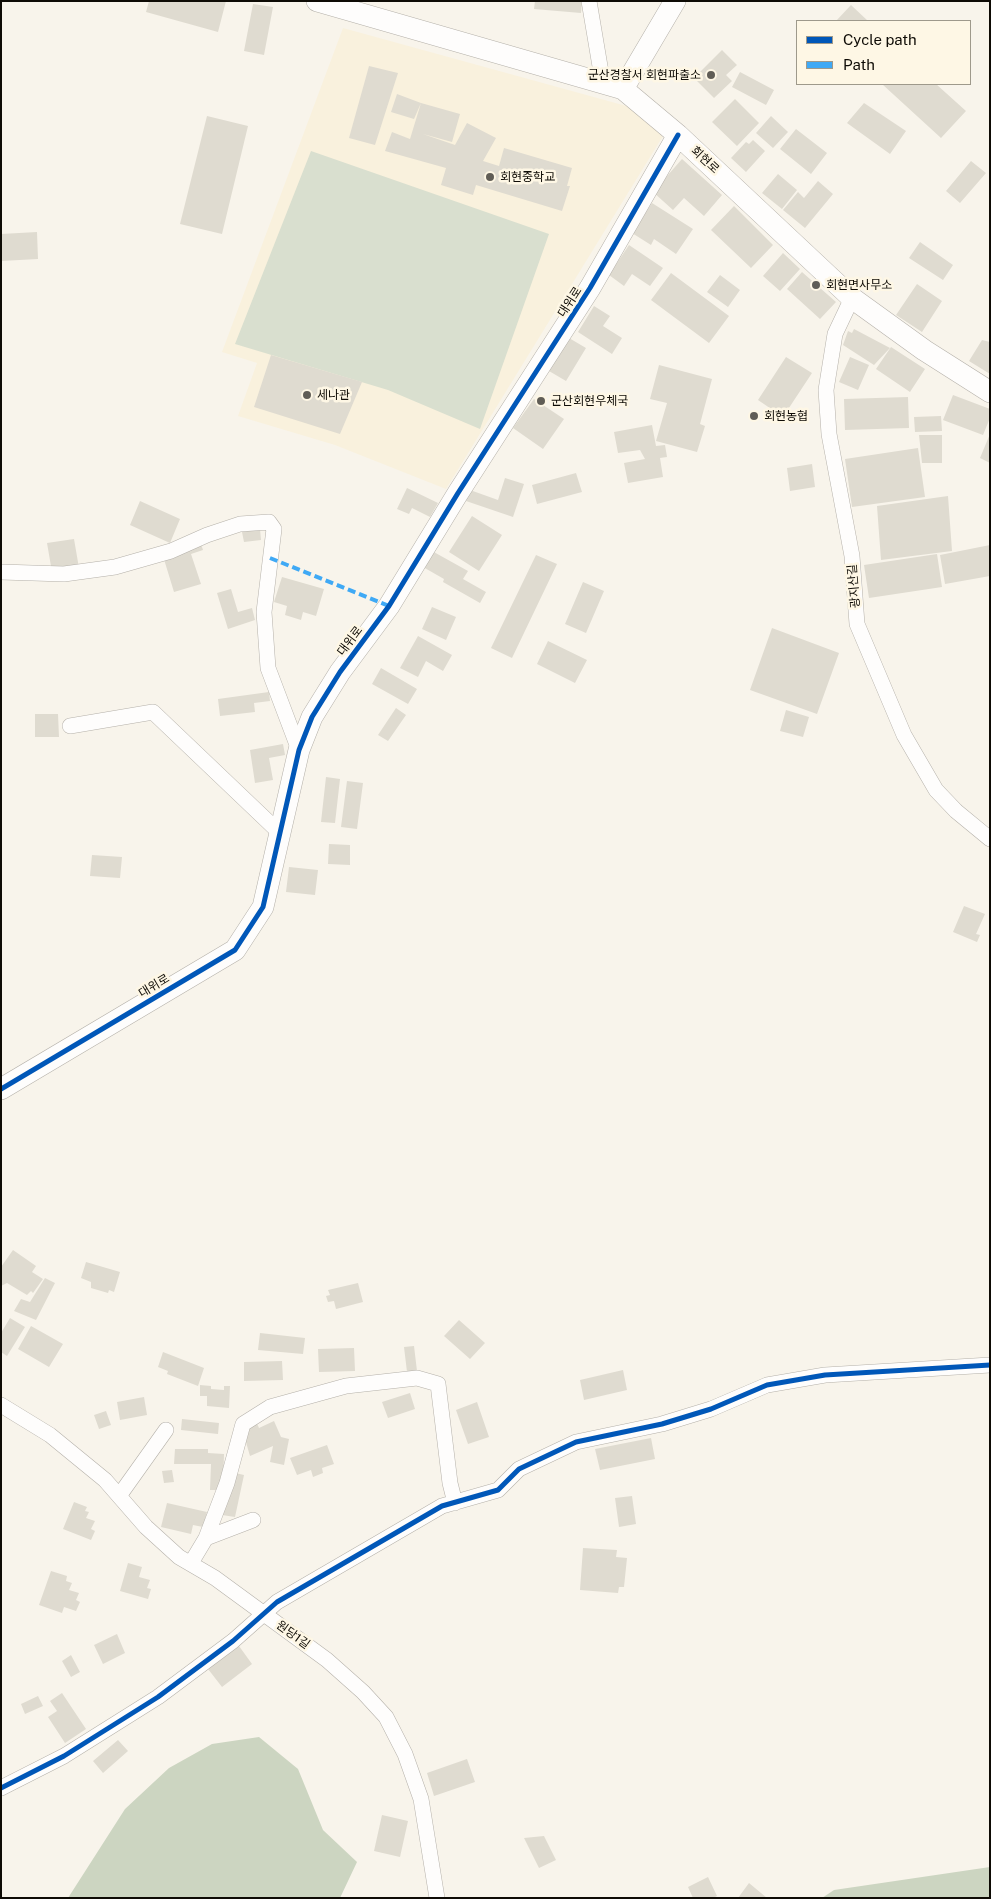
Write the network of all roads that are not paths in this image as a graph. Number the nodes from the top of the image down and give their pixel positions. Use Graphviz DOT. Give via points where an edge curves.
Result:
graph roads {
  1 [pos="317,1"];
  2 [pos="589,1"];
  3 [pos="675,1"];
  4 [pos="613,86"];
  5 [pos="678,135"];
  6 [pos="852,298"];
  7 [pos="990,392"];
  8 [pos="1,572"];
  9 [pos="70,726"];
  10 [pos="298,750"];
  11 [pos="281,834"];
  12 [pos="990,839"];
  13 [pos="1,1090"];
  14 [pos="990,1365"];
  15 [pos="1,1405"];
  16 [pos="166,1430"];
  17 [pos="119,1496"];
  18 [pos="455,1503"];
  19 [pos="252,1520"];
  20 [pos="206,1538"];
  21 [pos="191,1564"];
  22 [pos="263,1614"];
  23 [pos="1,1788"];
  24 [pos="436,1898"];
  1 -- 4 [label="street, 회현로"];
  2 -- 4 [label="street"];
  3 -- 4 [label="street"];
  4 -- 5 [label="street, 회현로"];
  5 -- 6 [label="street, 회현로"];
  5 -- 10 [label="street, 대위로" via="590,288 389,606 340,672 312,717"];
  6 -- 7 [label="street, 회현로"];
  6 -- 12 [label="street, 광지산길" via="835,334 826,390 829,434 852,556 857,624 904,735 936,790"];
  8 -- 10 [label="street" via="64,574 115,567 171,551 207,534 240,524 269,522 274,530 264,612 268,668"];
  9 -- 11 [label="street" via="153,712"];
  10 -- 11 [label="street, 대위로"];
  11 -- 13 [label="street, 대위로" via="263,907 235,950"];
  14 -- 18 [label="street" via="825,1375 767,1385 711,1409 662,1424 576,1442 519,1469 498,1490"];
  15 -- 17 [label="street, 원당1길" via="50,1435 105,1480"];
  16 -- 17 [label="street"];
  17 -- 21 [label="street, 원당1길" via="146,1527"];
  18 -- 20 [label="street" via="438,1384 417,1378 346,1386 270,1407 243,1424 227,1483"];
  18 -- 22 [label="street" via="442,1506 277,1602"];
  19 -- 20 [label="street"];
  20 -- 21 [label="street"];
  21 -- 22 [label="street, 원당1길"];
  22 -- 23 [label="street" via="233,1641 158,1696 64,1756"];
  22 -- 24 [label="street, 원당1길" via="327,1660 386,1717 405,1754 420,1799"];
}
